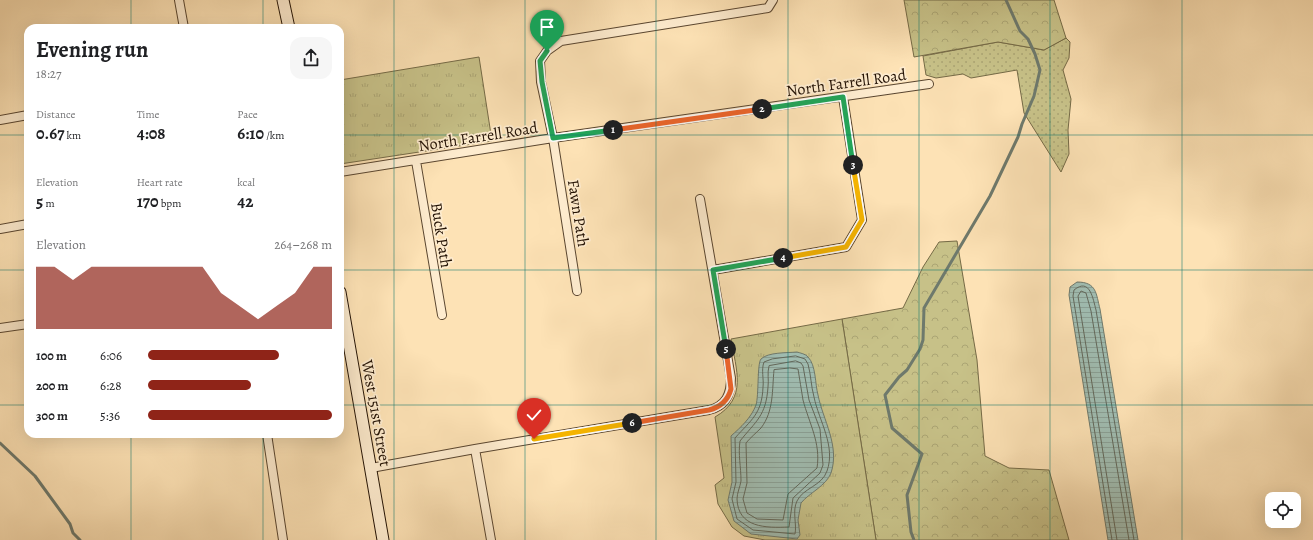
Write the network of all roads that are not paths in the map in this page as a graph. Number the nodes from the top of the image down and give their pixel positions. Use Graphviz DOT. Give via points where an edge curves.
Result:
graph roads {
  1 [pos="179,0"];
  2 [pos="283,0"];
  3 [pos="773,0"];
  4 [pos="183,24"];
  5 [pos="288,24"];
  6 [pos="929,84"];
  7 [pos="843,97"];
  8 [pos="24,116"];
  9 [pos="0,120"];
  10 [pos="553,138"];
  11 [pos="416,161"];
  12 [pos="344,171"];
  13 [pos="700,199"];
  14 [pos="24,225"];
  15 [pos="0,229"];
  16 [pos="713,270"];
  17 [pos="577,292"];
  18 [pos="344,315"];
  19 [pos="442,315"];
  20 [pos="24,325"];
  21 [pos="0,328"];
  22 [pos="268,438"];
  23 [pos="475,449"];
  24 [pos="370,468"];
  25 [pos="283,540"];
  26 [pos="383,540"];
  27 [pos="491,540"];
  1 -- 4 [label="street"];
  2 -- 5 [label="street"];
  3 -- 10 [label="street, Fawn Path" via="768,8 561,41 547,51 540,61"];
  6 -- 7 [label="street, North Farrell Road"];
  7 -- 10 [label="street, North Farrell Road"];
  7 -- 16 [label="street" via="862,220 846,247"];
  8 -- 9 [label="street"];
  10 -- 11 [label="street, North Farrell Road"];
  10 -- 17 [label="street, Fawn Path"];
  11 -- 12 [label="street, North Farrell Road"];
  11 -- 19 [label="street, Buck Path"];
  13 -- 16 [label="street"];
  14 -- 15 [label="street"];
  16 -- 23 [label="street" via="731,378 729,395 716,408"];
  18 -- 24 [label="street, West 151st Street"];
  20 -- 21 [label="street"];
  22 -- 25 [label="street"];
  23 -- 24 [label="street"];
  23 -- 27 [label="street"];
  24 -- 26 [label="street, West 151st Street"];
}
